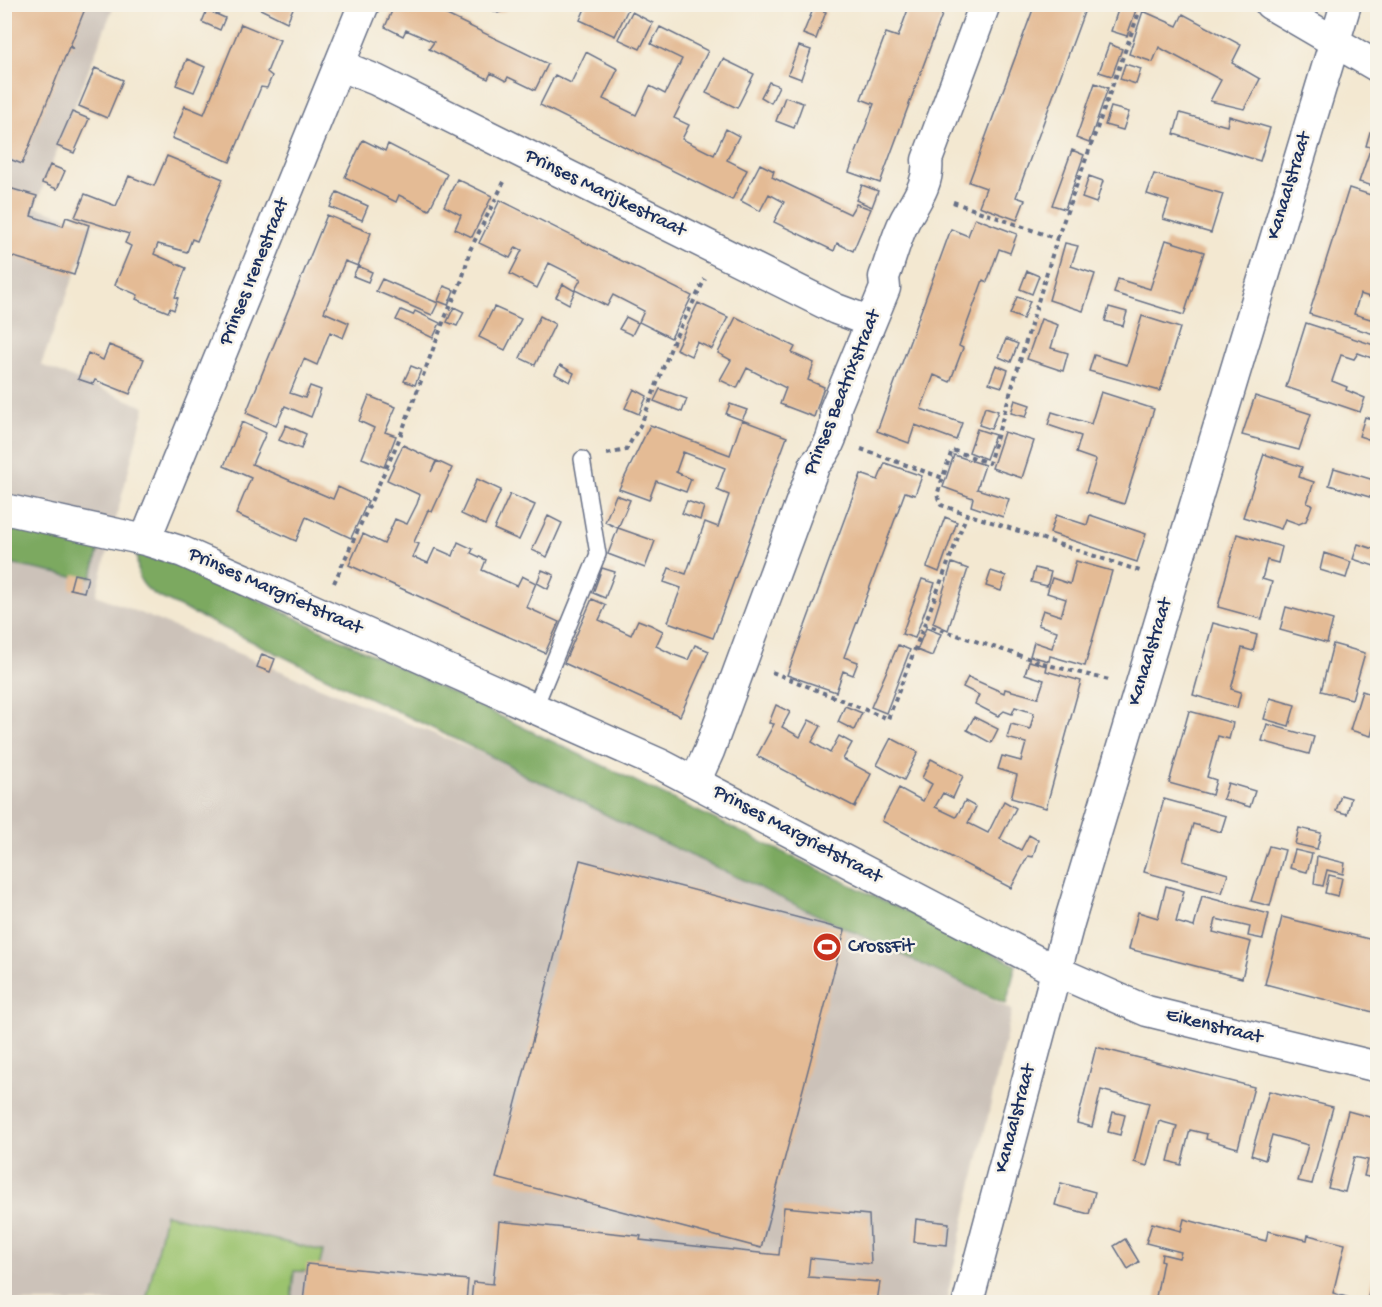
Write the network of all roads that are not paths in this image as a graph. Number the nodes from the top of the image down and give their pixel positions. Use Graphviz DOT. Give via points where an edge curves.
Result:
graph roads {
  1 [pos="364,4"];
  2 [pos="985,4"];
  3 [pos="1270,4"];
  4 [pos="1346,4"];
  5 [pos="1333,42"];
  6 [pos="339,65"];
  7 [pos="1377,67"];
  8 [pos="871,322"];
  9 [pos="582,459"];
  10 [pos="4,509"];
  11 [pos="145,540"];
  12 [pos="535,707"];
  13 [pos="695,782"];
  14 [pos="1056,971"];
  15 [pos="1377,1067"];
  16 [pos="968,1302"];
  1 -- 6 [label="street, Prinses Irenestraat"];
  2 -- 8 [label="street, Prinses Beatrixstraat"];
  3 -- 5 [label="street"];
  4 -- 5 [label="street, Kanaalstraat"];
  5 -- 7 [label="street"];
  5 -- 14 [label="street, Kanaalstraat"];
  6 -- 8 [label="street, Prinses Marijkestraat" via="836,309"];
  6 -- 11 [label="street, Prinses Irenestraat"];
  8 -- 13 [label="street, Prinses Beatrixstraat" via="835,409 837,419 823,457 815,464"];
  9 -- 12 [label="lane" via="598,555"];
  10 -- 11 [label="street, Prinses Margrietstraat"];
  11 -- 12 [label="street, Prinses Margrietstraat" via="183,552"];
  12 -- 13 [label="street, Prinses Margrietstraat"];
  13 -- 14 [label="street, Prinses Margrietstraat"];
  14 -- 15 [label="street, Eikenstraat" via="1147,1011"];
  14 -- 16 [label="street, Kanaalstraat"];
}
